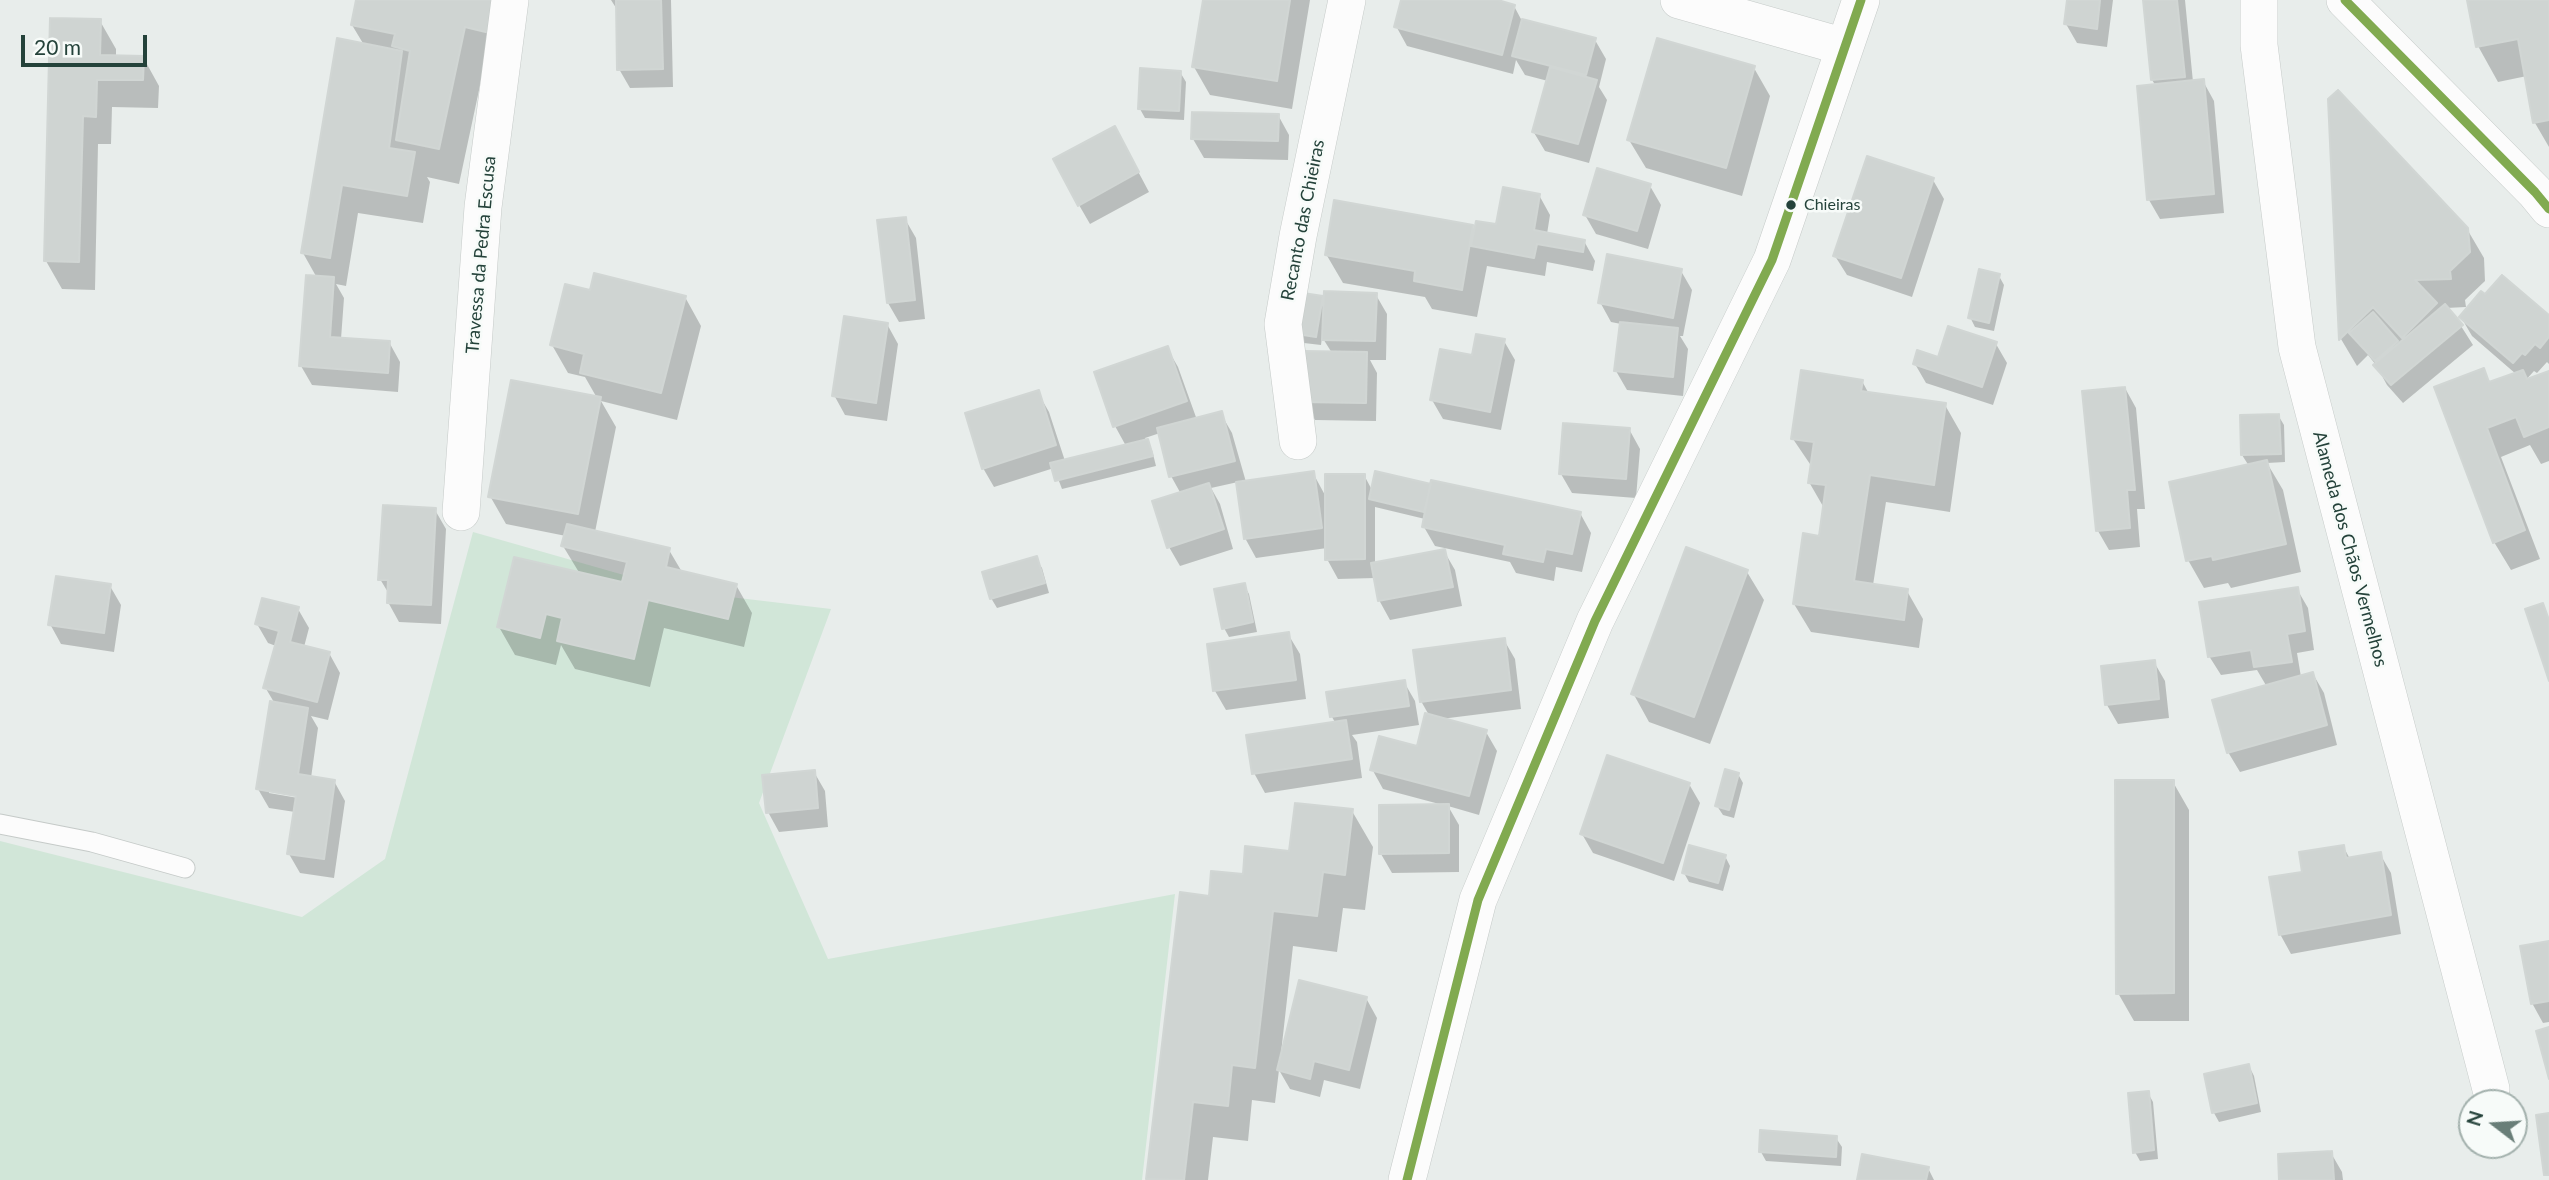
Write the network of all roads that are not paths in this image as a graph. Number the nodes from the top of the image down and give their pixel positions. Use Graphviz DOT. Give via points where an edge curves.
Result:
graph roads {
  1 [pos="510,0"];
  2 [pos="1347,0"];
  3 [pos="1679,0"];
  4 [pos="1861,0"];
  5 [pos="2259,0"];
  6 [pos="2346,0"];
  7 [pos="1845,47"];
  8 [pos="2549,209"];
  9 [pos="1298,441"];
  10 [pos="461,512"];
  11 [pos="0,824"];
  12 [pos="185,869"];
  13 [pos="2491,1089"];
  14 [pos="1407,1180"];
  1 -- 10 [label="street, Travessa da Pedra Escusa" via="483,207"];
  2 -- 9 [label="street, Recanto das Chieiras" via="1283,324"];
  3 -- 7 [label="street"];
  4 -- 7 [label="street"];
  5 -- 13 [label="street, Alameda dos Chãos Vermelhos" via="2259,45 2297,347"];
  6 -- 8 [label="street"];
  7 -- 14 [label="street" via="1772,260 1595,621 1478,900"];
  11 -- 12 [label="lane" via="92,842"];
}
